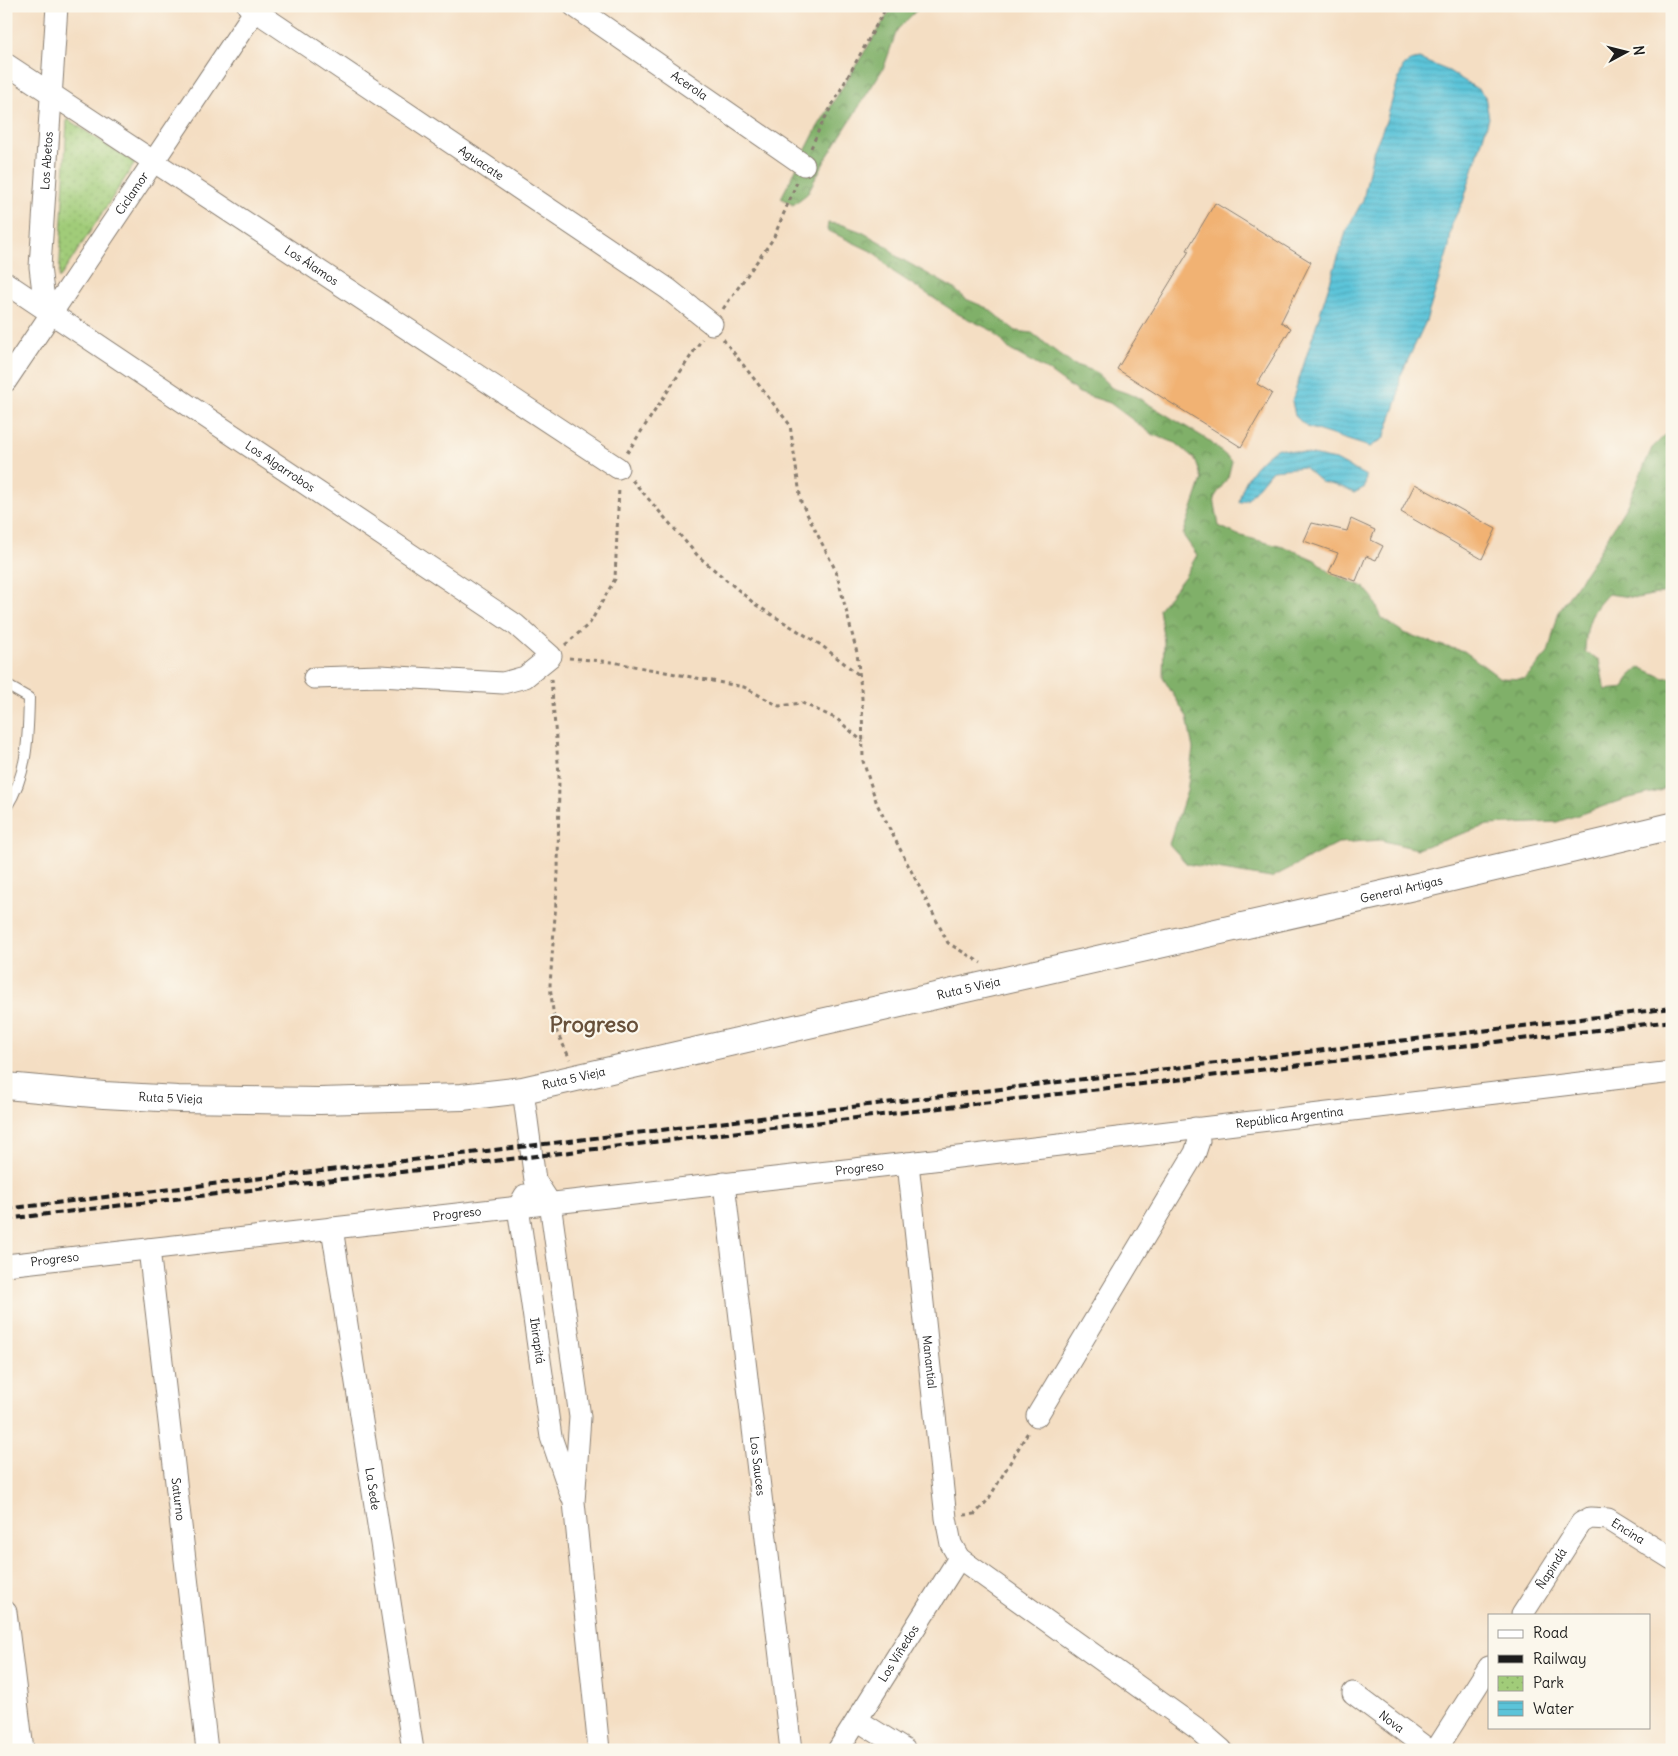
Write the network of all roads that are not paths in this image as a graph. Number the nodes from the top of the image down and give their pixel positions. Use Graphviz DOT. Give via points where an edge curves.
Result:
graph roads {
  1 [pos="56,6"];
  2 [pos="574,6"];
  3 [pos="253,8"];
  4 [pos="6,64"];
  5 [pos="51,92"];
  6 [pos="153,162"];
  7 [pos="804,165"];
  8 [pos="6,283"];
  9 [pos="52,314"];
  10 [pos="712,324"];
  11 [pos="6,381"];
  12 [pos="618,468"];
  13 [pos="314,678"];
  14 [pos="6,685"];
  15 [pos="6,808"];
  16 [pos="1672,826"];
  17 [pos="1129,951"];
  18 [pos="1672,1072"];
  19 [pos="6,1086"];
  20 [pos="523,1090"];
  21 [pos="1195,1128"];
  22 [pos="908,1163"];
  23 [pos="535,1180"];
  24 [pos="724,1183"];
  25 [pos="550,1203"];
  26 [pos="518,1207"];
  27 [pos="332,1228"];
  28 [pos="149,1249"];
  29 [pos="6,1265"];
  30 [pos="1037,1416"];
  31 [pos="574,1502"];
  32 [pos="1580,1523"];
  33 [pos="960,1558"];
  34 [pos="1672,1558"];
  35 [pos="6,1612"];
  36 [pos="1523,1614"];
  37 [pos="1488,1669"];
  38 [pos="1353,1693"];
  39 [pos="857,1720"];
  40 [pos="23,1750"];
  41 [pos="208,1750"];
  42 [pos="413,1750"];
  43 [pos="599,1750"];
  44 [pos="791,1750"];
  45 [pos="838,1750"];
  46 [pos="904,1750"];
  47 [pos="1222,1750"];
  48 [pos="1428,1750"];
  49 [pos="1436,1750"];
  1 -- 5 [label="street, Los Abetos"];
  2 -- 7 [label="street, Acerola"];
  3 -- 6 [label="street, Ciclamor"];
  3 -- 10 [label="street, Aguacate" via="668,289"];
  4 -- 5 [label="street, Los Álamos"];
  5 -- 6 [label="street, Los Álamos"];
  5 -- 9 [label="street, Los Abetos" via="40,268 43,292"];
  6 -- 9 [label="street, Ciclamor"];
  6 -- 12 [label="street, Los Álamos"];
  8 -- 9 [label="street, Los Algarrobos"];
  9 -- 11 [label="street, Ciclamor"];
  9 -- 13 [label="street, Los Algarrobos" via="516,625 551,656 525,677 502,683 380,676"];
  14 -- 15 [label="lane" via="29,698 29,713 25,764 17,791"];
  16 -- 17 [label="street, General Artigas"];
  17 -- 20 [label="street, Ruta 5 Vieja"];
  18 -- 21 [label="street, República Argentina"];
  19 -- 20 [label="street, Ruta 5 Vieja" via="178,1099 301,1101 462,1097"];
  20 -- 23 [label="street, Ibirapitá"];
  21 -- 22 [label="street, República Argentina"];
  21 -- 30 [label="street" via="1199,1141 1195,1153"];
  22 -- 24 [label="street, Progreso"];
  22 -- 33 [label="street, Manantial" via="946,1518 951,1544"];
  23 -- 25 [label="street, Ibirapitá"];
  23 -- 26 [label="street"];
  24 -- 25 [label="street, Progreso"];
  24 -- 44 [label="street, Los Sauces"];
  25 -- 26 [label="street, Progreso"];
  25 -- 31 [label="street, Ibirapitá" via="580,1417"];
  26 -- 27 [label="street, Progreso"];
  26 -- 31 [label="street, Ibirapitá" via="551,1437"];
  27 -- 28 [label="street, Progreso"];
  27 -- 42 [label="street, La Sede"];
  28 -- 29 [label="street, Progreso"];
  28 -- 41 [label="street, Saturno"];
  31 -- 43 [label="street, Ibirapitá"];
  32 -- 34 [label="street, Encina" via="1590,1518 1608,1519"];
  32 -- 36 [label="street, Ñapindá"];
  33 -- 39 [label="street, Los Viñedos"];
  33 -- 47 [label="street" via="1199,1730"];
  35 -- 40 [label="street"];
  37 -- 49 [label="street"];
  38 -- 48 [label="street, Nova"];
  39 -- 45 [label="street, Los Viñedos"];
  39 -- 46 [label="street"];
}
